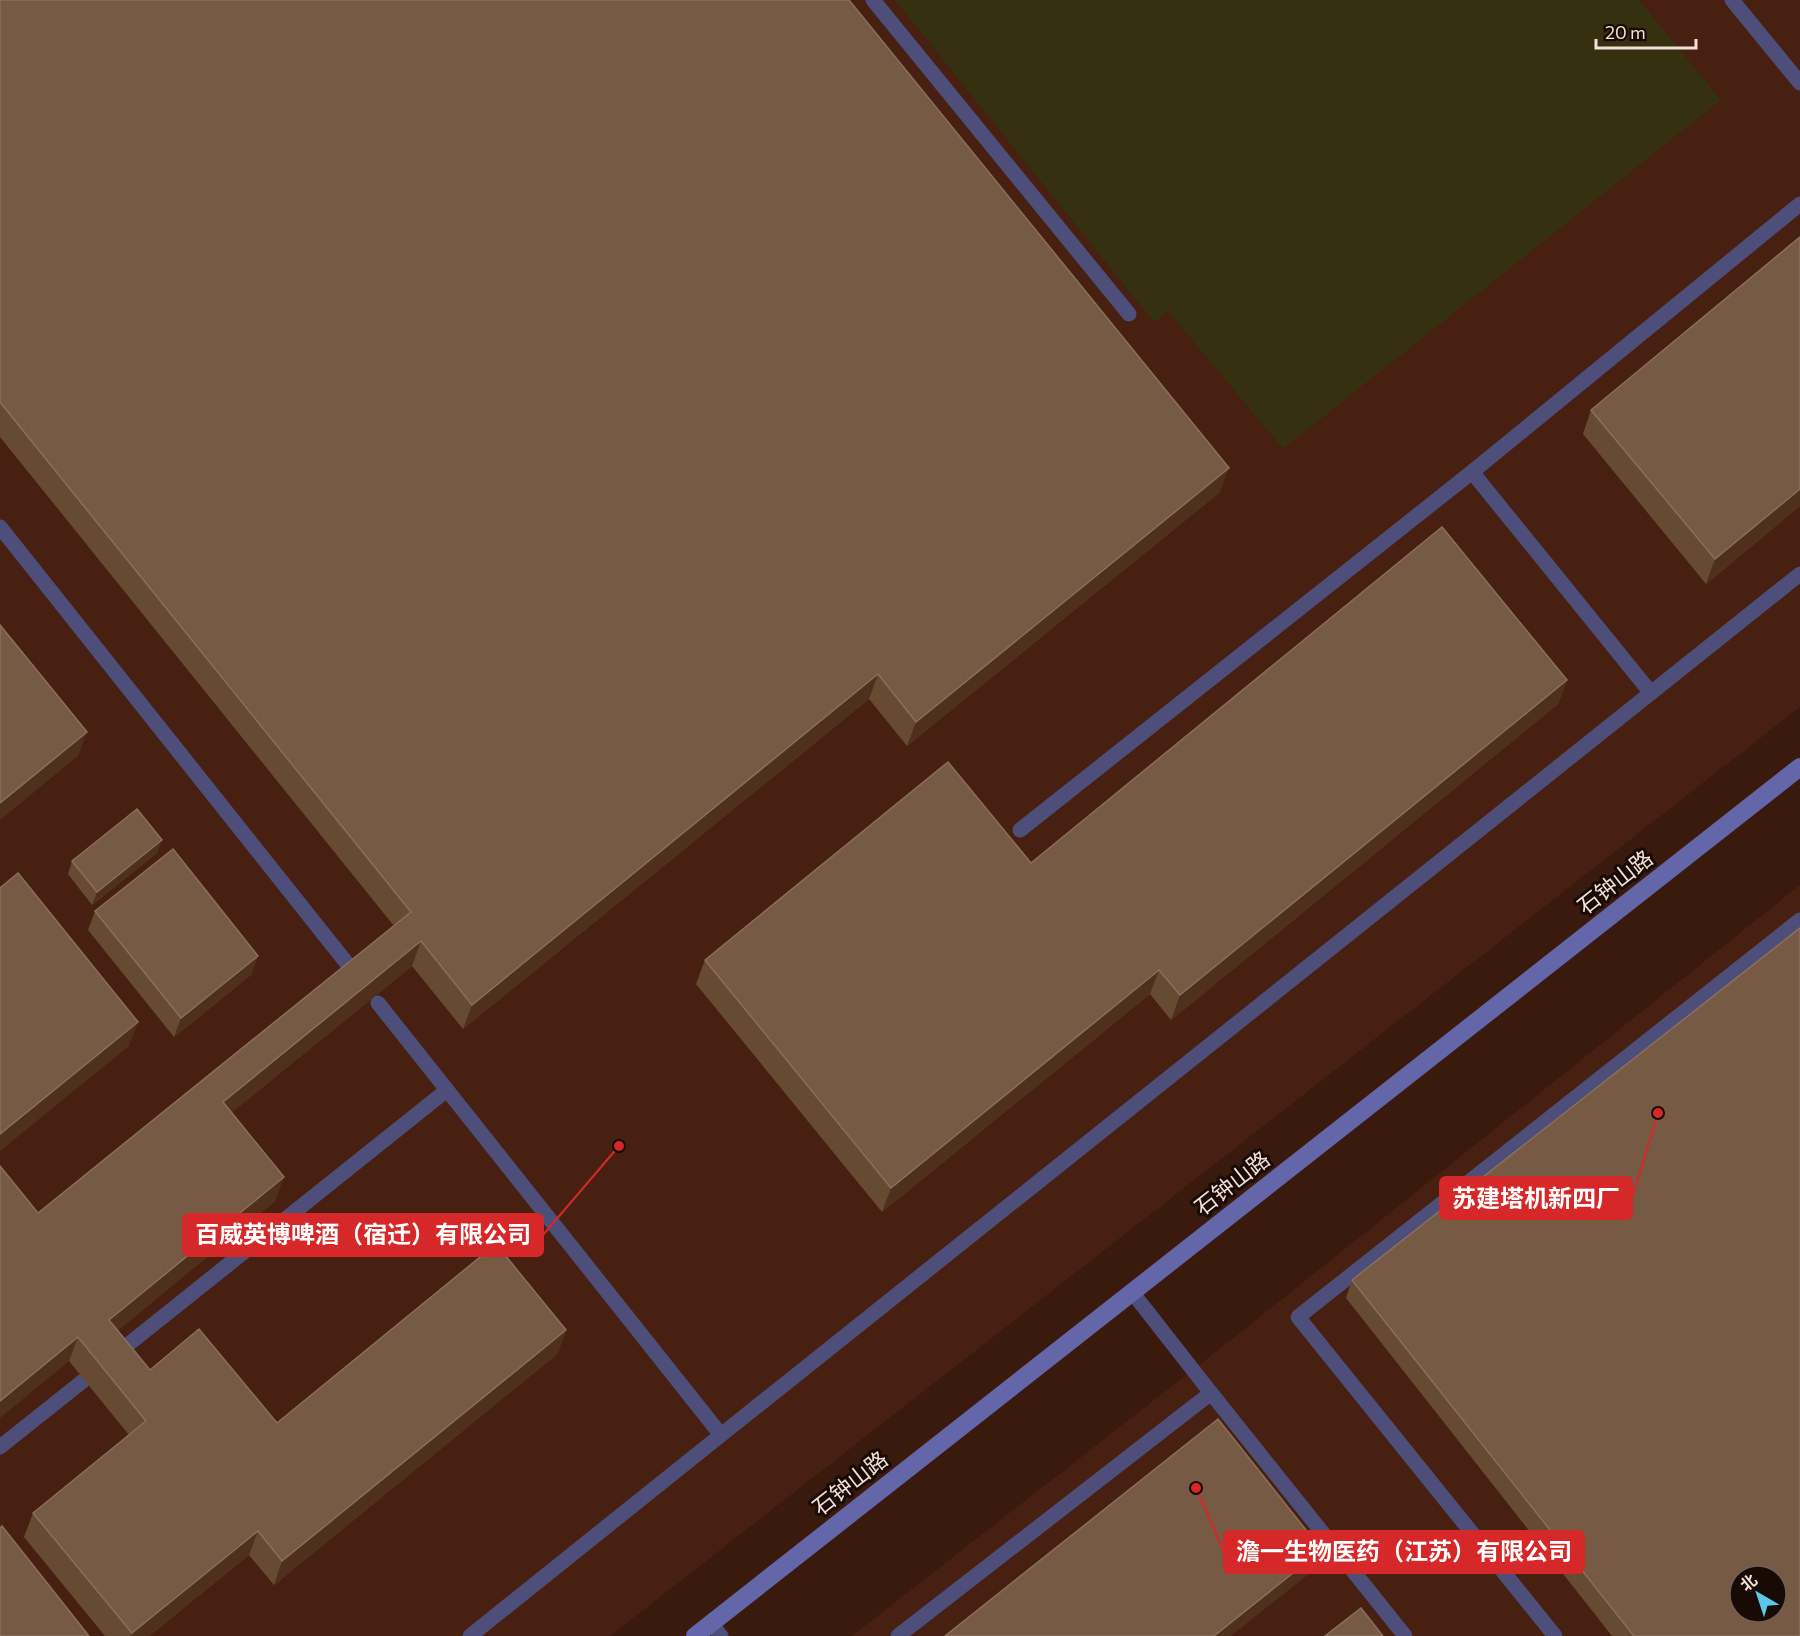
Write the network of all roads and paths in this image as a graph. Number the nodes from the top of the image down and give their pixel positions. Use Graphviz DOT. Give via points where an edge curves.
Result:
graph roads {
  1 [pos="873,0"];
  2 [pos="1732,0"];
  3 [pos="1800,83"];
  4 [pos="1800,204"];
  5 [pos="1129,314"];
  6 [pos="1472,472"];
  7 [pos="0,527"];
  8 [pos="1800,574"];
  9 [pos="1651,693"];
  10 [pos="1800,767"];
  11 [pos="1020,830"];
  12 [pos="1800,920"];
  13 [pos="349,966"];
  14 [pos="378,1003"];
  15 [pos="447,1090"];
  16 [pos="1132,1292"];
  17 [pos="112,1357"];
  18 [pos="82,1380"];
  19 [pos="1211,1393"];
  20 [pos="721,1435"];
  21 [pos="0,1447"];
  22 [pos="716,1630"];
  23 [pos="470,1636"];
  24 [pos="695,1636"];
  25 [pos="898,1636"];
  26 [pos="1405,1636"];
  27 [pos="1556,1636"];
  1 -- 5 [label="lane"];
  2 -- 3 [label="lane"];
  4 -- 6 [label="lane"];
  6 -- 9 [label="lane"];
  6 -- 11 [label="lane"];
  7 -- 13 [label="lane"];
  8 -- 9 [label="lane"];
  9 -- 20 [label="lane"];
  10 -- 16 [label="street, 石钟山路"];
  12 -- 27 [label="lane" via="1298,1317"];
  14 -- 15 [label="lane"];
  15 -- 17 [label="lane"];
  15 -- 20 [label="lane"];
  16 -- 19 [label="lane"];
  16 -- 22 [label="street, 石钟山路"];
  18 -- 21 [label="lane"];
  19 -- 25 [label="lane"];
  19 -- 26 [label="lane"];
  20 -- 23 [label="lane"];
  22 -- 24 [label="street, 石钟山路"];
}
